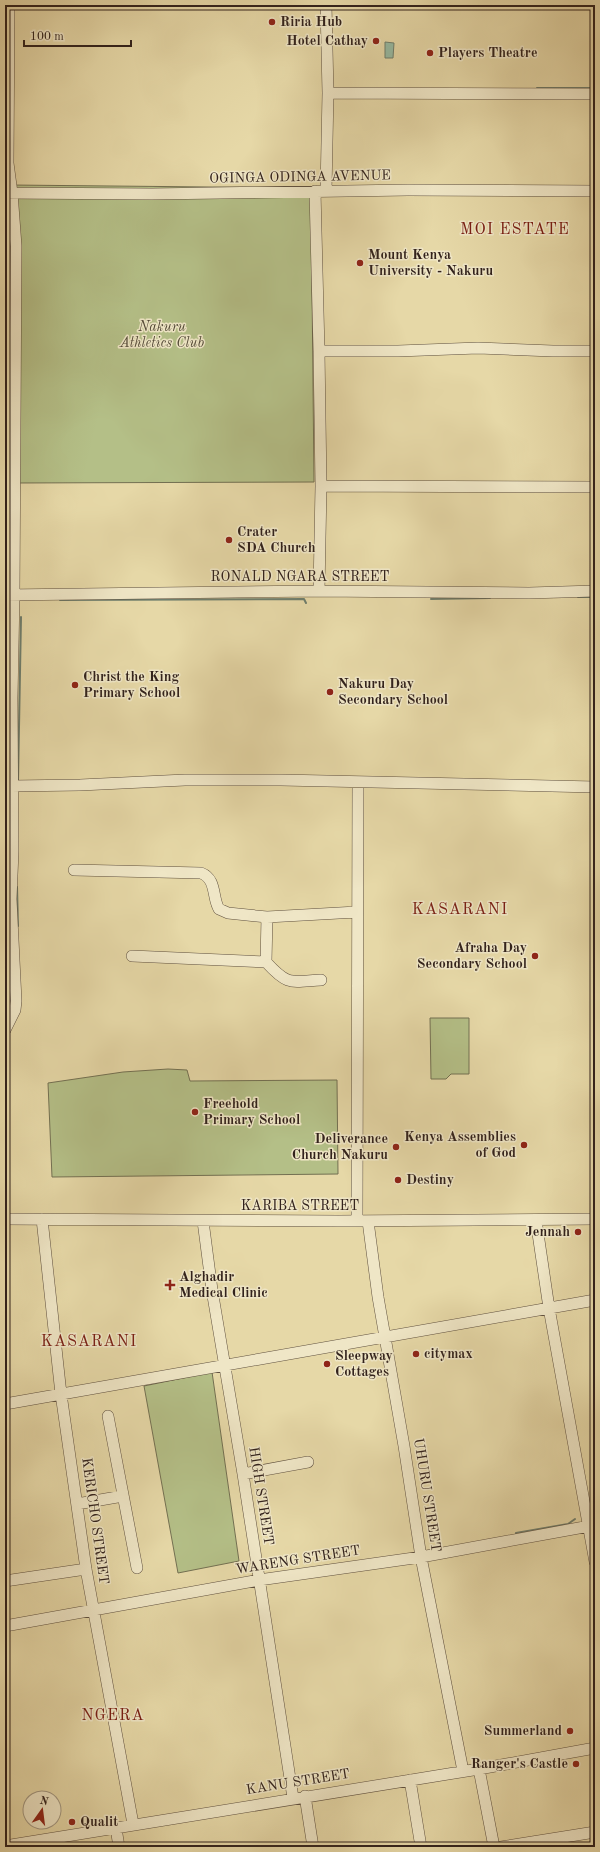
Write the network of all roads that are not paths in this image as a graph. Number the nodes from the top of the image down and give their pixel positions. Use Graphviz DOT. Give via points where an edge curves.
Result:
graph roads {
  1 [pos="9,5"];
  2 [pos="326,5"];
  3 [pos="328,93"];
  4 [pos="595,94"];
  5 [pos="321,191"];
  6 [pos="595,191"];
  7 [pos="9,193"];
  8 [pos="10,322"];
  9 [pos="318,350"];
  10 [pos="595,351"];
  11 [pos="10,415"];
  12 [pos="321,486"];
  13 [pos="595,486"];
  14 [pos="319,590"];
  15 [pos="595,591"];
  16 [pos="10,595"];
  17 [pos="358,783"];
  18 [pos="12,786"];
  19 [pos="595,787"];
  20 [pos="9,851"];
  21 [pos="74,870"];
  22 [pos="357,912"];
  23 [pos="267,917"];
  24 [pos="132,956"];
  25 [pos="266,962"];
  26 [pos="321,980"];
  27 [pos="11,1002"];
  28 [pos="5,1030"];
  29 [pos="5,1219"];
  30 [pos="42,1219"];
  31 [pos="536,1220"];
  32 [pos="595,1220"];
  33 [pos="203,1221"];
  34 [pos="362,1221"];
  35 [pos="595,1300"];
  36 [pos="549,1308"];
  37 [pos="385,1338"];
  38 [pos="224,1367"];
  39 [pos="61,1394"];
  40 [pos="5,1404"];
  41 [pos="108,1416"];
  42 [pos="308,1462"];
  43 [pos="243,1474"];
  44 [pos="123,1496"];
  45 [pos="77,1504"];
  46 [pos="592,1526"];
  47 [pos="421,1557"];
  48 [pos="595,1562"];
  49 [pos="137,1568"];
  50 [pos="86,1569"];
  51 [pos="259,1580"];
  52 [pos="5,1581"];
  53 [pos="94,1610"];
  54 [pos="5,1626"];
  55 [pos="595,1748"];
  56 [pos="479,1769"];
  57 [pos="463,1771"];
  58 [pos="410,1780"];
  59 [pos="305,1796"];
  60 [pos="293,1798"];
  61 [pos="133,1824"];
  62 [pos="116,1828"];
  63 [pos="595,1832"];
  64 [pos="5,1846"];
  65 [pos="119,1847"];
  66 [pos="313,1847"];
  67 [pos="421,1847"];
  68 [pos="494,1847"];
  69 [pos="501,1847"];
  1 -- 7 [label="street"];
  2 -- 3 [label="street"];
  3 -- 4 [label="street"];
  3 -- 5 [label="street"];
  5 -- 6 [label="street, OGINGA ODINGA AVENUE"];
  5 -- 7 [label="street, OGINGA ODINGA AVENUE"];
  5 -- 9 [label="street"];
  7 -- 8 [label="street" via="16,246"];
  8 -- 11 [label="street"];
  9 -- 10 [label="street" via="478,348"];
  9 -- 12 [label="street"];
  11 -- 16 [label="street"];
  12 -- 13 [label="street"];
  12 -- 14 [label="street"];
  14 -- 15 [label="street, RONALD NGARA STREET" via="529,593"];
  14 -- 16 [label="street, RONALD NGARA STREET"];
  16 -- 18 [label="street"];
  17 -- 18 [label="street" via="185,780"];
  17 -- 19 [label="street"];
  17 -- 22 [label="street, UHURU STREET"];
  18 -- 20 [label="street"];
  20 -- 27 [label="street"];
  21 -- 23 [label="street" via="201,873 206,876 213,888 219,909 228,913"];
  22 -- 23 [label="street"];
  22 -- 34 [label="street, UHURU STREET"];
  23 -- 25 [label="street"];
  24 -- 25 [label="street"];
  25 -- 26 [label="street" via="287,981"];
  27 -- 28 [label="street" via="15,1010"];
  29 -- 30 [label="street, KARIBA STREET"];
  30 -- 33 [label="street, KARIBA STREET"];
  30 -- 39 [label="street, KERICHO STREET"];
  31 -- 32 [label="street, KARIBA STREET"];
  31 -- 34 [label="street, KARIBA STREET"];
  31 -- 36 [label="street"];
  33 -- 34 [label="street, KARIBA STREET"];
  33 -- 38 [label="street, HIGH STREET"];
  34 -- 37 [label="street, UHURU STREET"];
  35 -- 36 [label="street"];
  36 -- 37 [label="street"];
  36 -- 46 [label="street"];
  37 -- 38 [label="street"];
  37 -- 47 [label="street, UHURU STREET"];
  38 -- 39 [label="street"];
  38 -- 43 [label="street, HIGH STREET"];
  39 -- 40 [label="street"];
  39 -- 45 [label="street, KERICHO STREET"];
  41 -- 44 [label="street"];
  42 -- 43 [label="street"];
  43 -- 51 [label="street, HIGH STREET"];
  44 -- 45 [label="street"];
  44 -- 49 [label="street"];
  45 -- 50 [label="street, KERICHO STREET"];
  46 -- 47 [label="street, WARENG STREET"];
  46 -- 48 [label="street"];
  47 -- 51 [label="street, WARENG STREET"];
  47 -- 57 [label="street, UHURU STREET"];
  50 -- 52 [label="street"];
  50 -- 53 [label="street, KERICHO STREET"];
  51 -- 53 [label="street, WARENG STREET"];
  51 -- 60 [label="street, HIGH STREET"];
  53 -- 54 [label="street, WARENG STREET"];
  53 -- 61 [label="street, KERICHO STREET"];
  55 -- 56 [label="street, KANU STREET"];
  56 -- 57 [label="street, KANU STREET"];
  56 -- 68 [label="street"];
  57 -- 58 [label="street, KANU STREET"];
  58 -- 59 [label="street, KANU STREET"];
  58 -- 67 [label="street"];
  59 -- 60 [label="street, KANU STREET"];
  59 -- 66 [label="street"];
  60 -- 61 [label="street, KANU STREET"];
  61 -- 62 [label="street, KANU STREET"];
  62 -- 64 [label="street, KANU STREET"];
  62 -- 65 [label="street"];
  63 -- 69 [label="street"];
}
